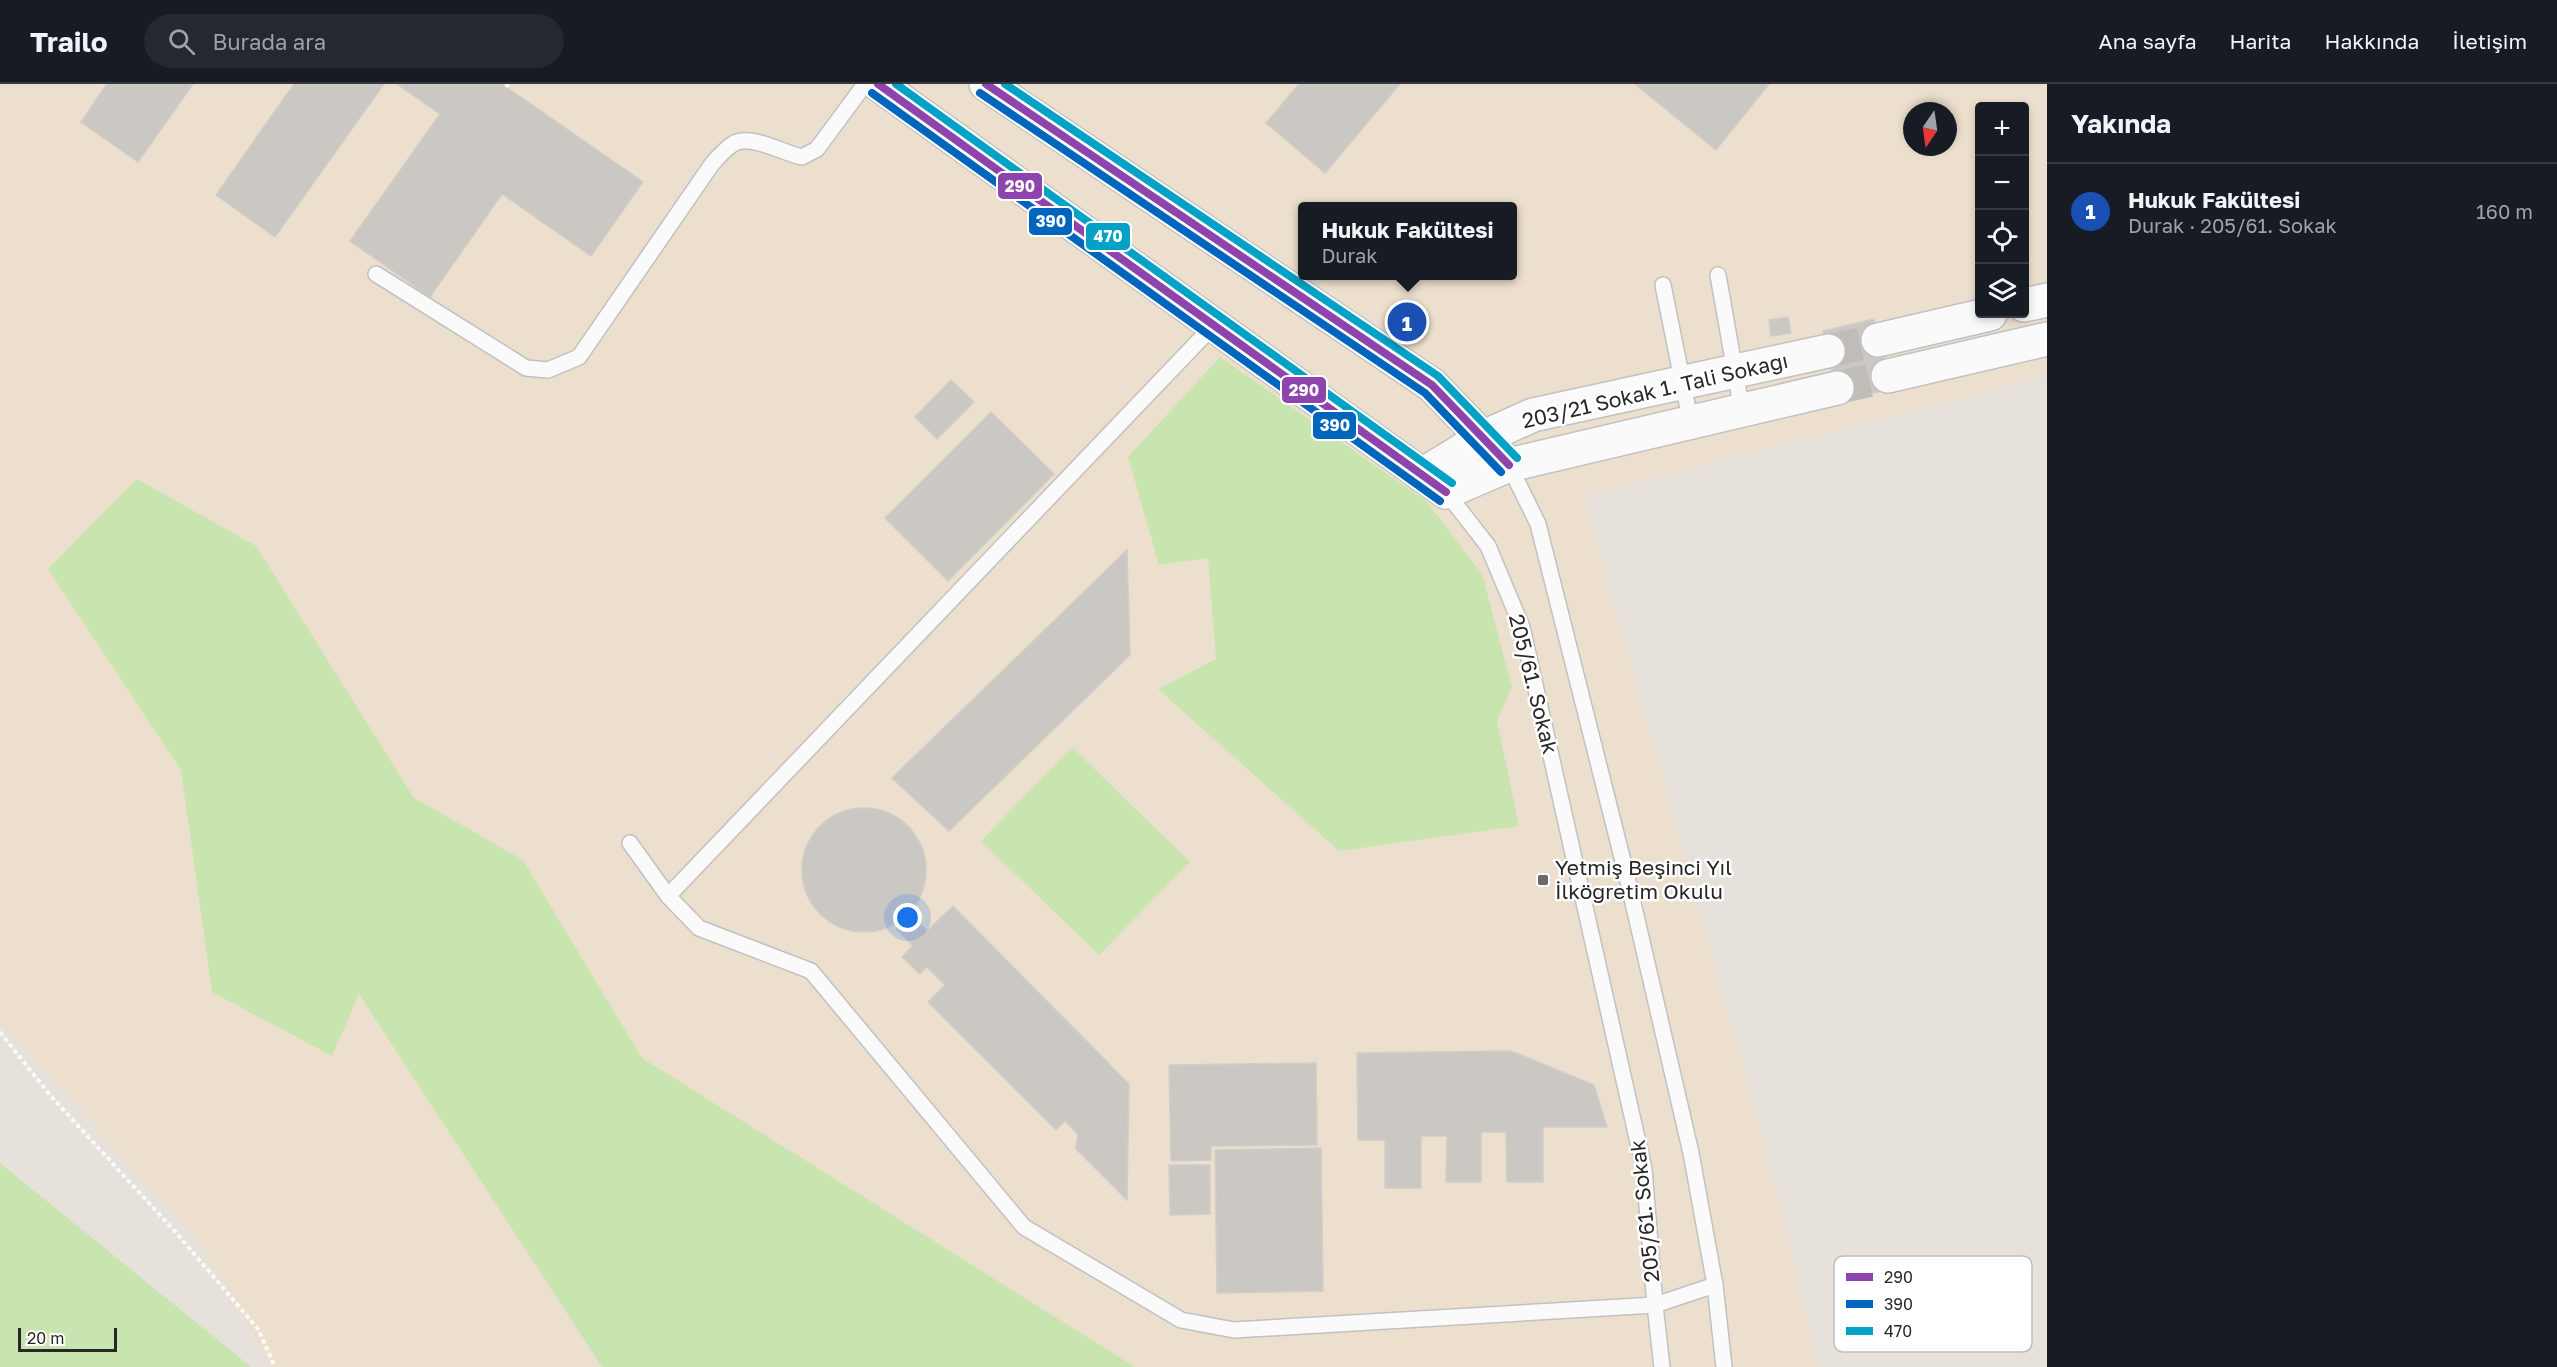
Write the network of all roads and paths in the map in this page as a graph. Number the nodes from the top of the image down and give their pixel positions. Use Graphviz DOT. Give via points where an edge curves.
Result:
graph roads {
  1 [pos="865,84"];
  2 [pos="878,84"];
  3 [pos="986,84"];
  4 [pos="376,274"];
  5 [pos="1718,275"];
  6 [pos="1663,285"];
  7 [pos="2047,300"];
  8 [pos="2029,304"];
  9 [pos="1975,317"];
  10 [pos="1214,325"];
  11 [pos="1878,339"];
  12 [pos="2047,339"];
  13 [pos="1828,351"];
  14 [pos="1735,373"];
  15 [pos="1888,376"];
  16 [pos="1683,384"];
  17 [pos="1837,388"];
  18 [pos="1742,411"];
  19 [pos="1690,424"];
  20 [pos="1484,436"];
  21 [pos="1509,465"];
  22 [pos="1434,484"];
  23 [pos="630,843"];
  24 [pos="668,896"];
  25 [pos="0,1032"];
  26 [pos="1715,1285"];
  27 [pos="1655,1305"];
  28 [pos="275,1367"];
  29 [pos="1662,1367"];
  30 [pos="1724,1367"];
  1 -- 4 [label="lane" via="817,149 802,157 758,142 742,140 731,144 712,164 579,357 548,370 526,368"];
  2 -- 10 [label="main road, 205/61. Sokak"];
  3 -- 20 [label="main road, 205/61. Sokak" via="1432,385"];
  5 -- 14 [label="lane"];
  6 -- 16 [label="lane"];
  7 -- 8 [label="main road"];
  9 -- 11 [label="main road"];
  10 -- 22 [label="main road, 205/61. Sokak"];
  10 -- 24 [label="lane"];
  12 -- 15 [label="main road"];
  13 -- 14 [label="main road, 203/21 Sokak 1. Tali Sokağı"];
  14 -- 16 [label="main road, 203/21 Sokak 1. Tali Sokağı"];
  14 -- 18 [label="lane"];
  16 -- 19 [label="lane"];
  16 -- 20 [label="main road, 203/21 Sokak 1. Tali Sokağı" via="1533,415"];
  17 -- 18 [label="main road, 203/21 Sokak 1. Tali Sokağı"];
  18 -- 19 [label="main road, 203/21 Sokak 1. Tali Sokağı"];
  19 -- 21 [label="main road, 203/21 Sokak 1. Tali Sokağı"];
  20 -- 21 [label="main road, 205/61. Sokak"];
  20 -- 22 [label="main road, 203/21 Sokak 1. Tali Sokağı"];
  21 -- 22 [label="main road, 203/21 Sokak 1. Tali Sokağı"];
  21 -- 26 [label="lane, 205/61. Sokak" via="1538,524 1690,1153"];
  22 -- 27 [label="lane, 205/61. Sokak" via="1488,546 1522,627 1644,1169"];
  23 -- 24 [label="lane"];
  24 -- 27 [label="lane" via="699,928 811,971 1024,1227 1181,1320 1234,1330"];
  25 -- 28 [label="path" via="49,1094 258,1329"];
  26 -- 27 [label="lane"];
  26 -- 30 [label="lane, 205/61. Sokak"];
  27 -- 29 [label="lane, 205/61. Sokak"];
}
